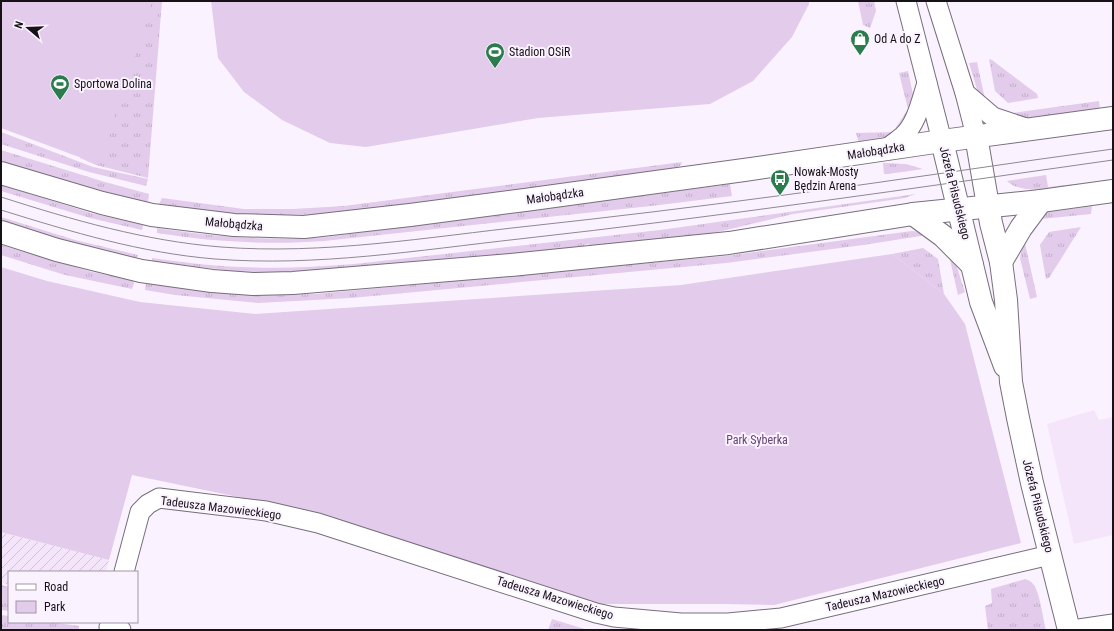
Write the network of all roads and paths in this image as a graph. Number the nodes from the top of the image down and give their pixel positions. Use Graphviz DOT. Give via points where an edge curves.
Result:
graph roads {
  1 [pos="906,1"];
  2 [pos="936,1"];
  3 [pos="927,83"];
  4 [pos="965,94"];
  5 [pos="1113,118"];
  6 [pos="1030,130"];
  7 [pos="976,136"];
  8 [pos="942,141"];
  9 [pos="885,150"];
  10 [pos="1,173"];
  11 [pos="1113,191"];
  12 [pos="1041,201"];
  13 [pos="988,206"];
  14 [pos="959,209"];
  15 [pos="912,214"];
  16 [pos="1,232"];
  17 [pos="1000,262"];
  18 [pos="972,266"];
  19 [pos="1011,382"];
  20 [pos="1050,555"];
  21 [pos="124,571"];
  22 [pos="783,624"];
  23 [pos="1113,624"];
  24 [pos="1069,630"];
  25 [pos="1072,630"];
  1 -- 3 [label="street, Józefa Piłsudskiego"];
  2 -- 4 [label="street, Józefa Piłsudskiego"];
  3 -- 8 [label="street, Józefa Piłsudskiego"];
  3 -- 9 [label="street" via="908,130"];
  4 -- 6 [label="street" via="993,117"];
  4 -- 7 [label="street, Józefa Piłsudskiego"];
  5 -- 6 [label="street, Małobądzka"];
  6 -- 7 [label="street, Małobądzka"];
  7 -- 8 [label="street, Małobądzka"];
  7 -- 13 [label="street, Józefa Piłsudskiego"];
  8 -- 9 [label="street, Małobądzka"];
  8 -- 14 [label="street, Józefa Piłsudskiego"];
  9 -- 10 [label="street, Małobądzka" via="525,200 304,226 234,225 152,215"];
  11 -- 12 [label="street"];
  12 -- 13 [label="street"];
  12 -- 17 [label="street"];
  13 -- 14 [label="street"];
  13 -- 17 [label="street, Józefa Piłsudskiego"];
  14 -- 15 [label="street"];
  14 -- 18 [label="street, Józefa Piłsudskiego"];
  15 -- 16 [label="street" via="729,243 511,265 253,284 141,271 57,250"];
  15 -- 18 [label="street" via="943,236"];
  17 -- 19 [label="street, Józefa Piłsudskiego" via="1006,300"];
  18 -- 19 [label="street, Józefa Piłsudskiego" via="981,302"];
  19 -- 20 [label="street, Józefa Piłsudskiego" via="1025,454"];
  20 -- 22 [label="street, Tadeusza Mazowieckiego"];
  20 -- 24 [label="street, Józefa Piłsudskiego"];
  21 -- 22 [label="street, Tadeusza Mazowieckiego" via="140,512 159,498 266,511 318,523 614,617 682,623"];
  23 -- 25 [label="street"];
}
